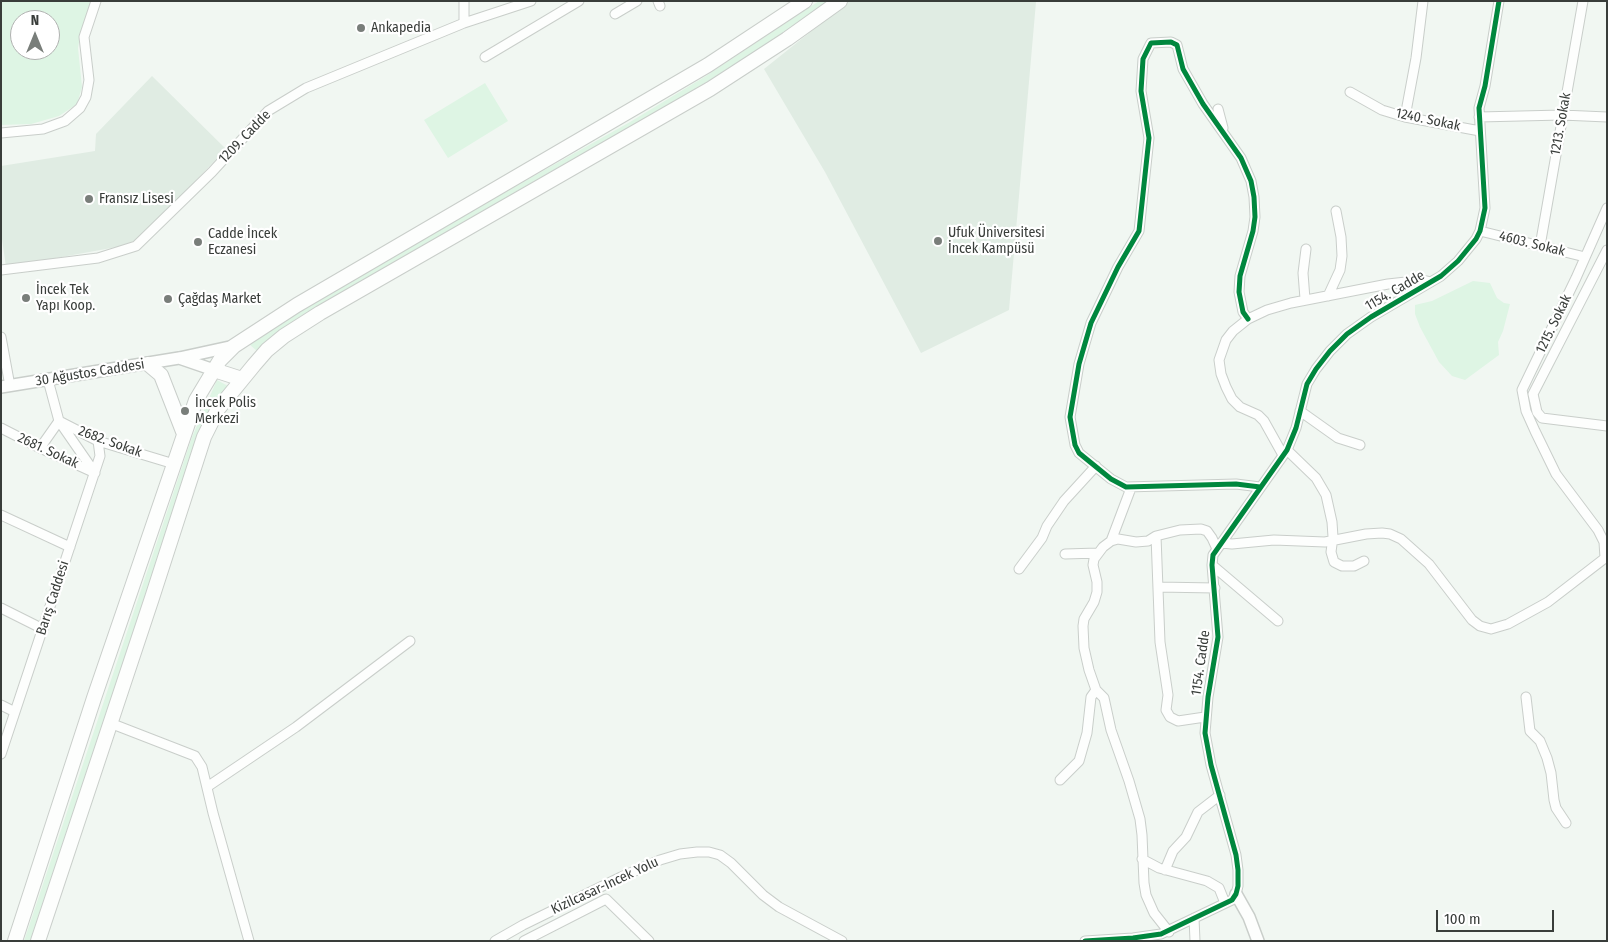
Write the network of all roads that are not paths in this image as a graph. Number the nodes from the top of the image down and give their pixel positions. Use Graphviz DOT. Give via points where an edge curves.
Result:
graph roads {
  1 [pos="96,1"];
  2 [pos="464,1"];
  3 [pos="531,1"];
  4 [pos="579,1"];
  5 [pos="637,1"];
  6 [pos="805,1"];
  7 [pos="840,1"];
  8 [pos="1423,1"];
  9 [pos="1499,1"];
  10 [pos="1583,1"];
  11 [pos="615,14"];
  12 [pos="464,23"];
  13 [pos="485,57"];
  14 [pos="1350,92"];
  15 [pos="1218,109"];
  16 [pos="1562,115"];
  17 [pos="1405,117"];
  18 [pos="1479,117"];
  19 [pos="1607,117"];
  20 [pos="1480,131"];
  21 [pos="1,133"];
  22 [pos="1226,138"];
  23 [pos="1607,208"];
  24 [pos="1336,211"];
  25 [pos="1480,231"];
  26 [pos="1540,246"];
  27 [pos="1306,249"];
  28 [pos="1607,250"];
  29 [pos="1585,258"];
  30 [pos="1603,269"];
  31 [pos="1,270"];
  32 [pos="1431,282"];
  33 [pos="1328,296"];
  34 [pos="1305,299"];
  35 [pos="1248,319"];
  36 [pos="1,337"];
  37 [pos="234,346"];
  38 [pos="179,358"];
  39 [pos="148,364"];
  40 [pos="254,365"];
  41 [pos="214,370"];
  42 [pos="242,379"];
  43 [pos="48,380"];
  44 [pos="6,387"];
  45 [pos="1300,411"];
  46 [pos="59,422"];
  47 [pos="1607,426"];
  48 [pos="1,428"];
  49 [pos="184,434"];
  50 [pos="98,441"];
  51 [pos="1360,446"];
  52 [pos="40,448"];
  53 [pos="1285,453"];
  54 [pos="174,464"];
  55 [pos="1096,466"];
  56 [pos="95,473"];
  57 [pos="1260,487"];
  58 [pos="1131,488"];
  59 [pos="1,514"];
  60 [pos="1156,536"];
  61 [pos="1111,541"];
  62 [pos="1332,541"];
  63 [pos="1219,546"];
  64 [pos="70,547"];
  65 [pos="1098,553"];
  66 [pos="1064,554"];
  67 [pos="1364,561"];
  68 [pos="1212,565"];
  69 [pos="1019,568"];
  70 [pos="1158,587"];
  71 [pos="1215,588"];
  72 [pos="1,608"];
  73 [pos="1278,621"];
  74 [pos="43,629"];
  75 [pos="410,641"];
  76 [pos="1096,690"];
  77 [pos="1526,697"];
  78 [pos="1,705"];
  79 [pos="15,712"];
  80 [pos="1205,717"];
  81 [pos="110,723"];
  82 [pos="1,754"];
  83 [pos="1060,780"];
  84 [pos="207,787"];
  85 [pos="1220,795"];
  86 [pos="1566,823"];
  87 [pos="1142,859"];
  88 [pos="1164,870"];
  89 [pos="1236,894"];
  90 [pos="1225,903"];
  91 [pos="1194,918"];
  92 [pos="1169,932"];
  93 [pos="15,941"];
  94 [pos="38,941"];
  95 [pos="248,941"];
  96 [pos="495,941"];
  97 [pos="524,941"];
  98 [pos="649,941"];
  99 [pos="842,941"];
  100 [pos="1085,941"];
  101 [pos="1196,941"];
  102 [pos="1258,941"];
  1 -- 21 [label="street" via="84,37 89,80 80,108 65,121 43,129"];
  2 -- 12 [label="street"];
  3 -- 12 [label="street, 1209. Cadde"];
  4 -- 13 [label="street"];
  5 -- 11 [label="street"];
  6 -- 37 [label="main road" via="708,65 297,305"];
  7 -- 40 [label="main road" via="710,89 320,312 276,343"];
  8 -- 17 [label="street"];
  9 -- 18 [label="street, 1154. Cadde"];
  10 -- 16 [label="street, 1213. Sokak"];
  12 -- 31 [label="street, 1209. Cadde" via="306,88 268,111 212,172 136,246 98,258"];
  14 -- 17 [label="street, 1240. Sokak" via="1382,110"];
  15 -- 22 [label="street"];
  16 -- 18 [label="street, 1240. Sokak"];
  16 -- 19 [label="street, 1240. Sokak"];
  16 -- 26 [label="street, 1213. Sokak"];
  17 -- 20 [label="street, 1240. Sokak"];
  18 -- 20 [label="street, 1154. Cadde"];
  20 -- 25 [label="street, 1154. Cadde" via="1486,208"];
  22 -- 35 [label="street" via="1252,181 1254,197 1253,231 1240,276 1241,304"];
  22 -- 55 [label="street" via="1183,69 1177,45 1171,42 1151,43 1143,59 1141,91 1149,138 1139,231 1091,323 1079,364 1070,417 1079,453"];
  23 -- 29 [label="street, 1215. Sokak"];
  24 -- 33 [label="street" via="1342,256 1340,270"];
  25 -- 26 [label="street, 4603. Sokak"];
  25 -- 32 [label="street, 1154. Cadde" via="1458,261"];
  26 -- 29 [label="street, 4603. Sokak"];
  27 -- 34 [label="street" via="1303,273"];
  28 -- 30 [label="street"];
  29 -- 62 [label="street, 1215. Sokak" via="1522,390 1526,411 1539,441 1556,474 1598,530 1604,542 1604,558 1548,602 1508,624 1491,629 1472,620 1429,564 1400,539 1382,533"];
  30 -- 47 [label="street" via="1533,394 1536,412 1542,418"];
  32 -- 33 [label="street" via="1388,284"];
  32 -- 45 [label="street, 1154. Cadde" via="1371,317 1341,340 1316,368 1307,384"];
  33 -- 34 [label="street"];
  34 -- 35 [label="street"];
  35 -- 53 [label="street" via="1226,340 1219,360 1221,374 1232,399 1264,421"];
  36 -- 44 [label="street"];
  37 -- 38 [label="main road, 30 Ağustos Caddesi"];
  37 -- 40 [label="main road" via="244,349"];
  37 -- 41 [label="main road"];
  38 -- 39 [label="main road, 30 Ağustos Caddesi"];
  38 -- 41 [label="main road, 30 Ağustos Caddesi"];
  39 -- 43 [label="main road, 30 Ağustos Caddesi"];
  39 -- 49 [label="main road" via="161,375"];
  40 -- 42 [label="main road"];
  41 -- 42 [label="main road"];
  41 -- 49 [label="main road" via="196,400"];
  42 -- 81 [label="main road" via="218,409 204,437"];
  43 -- 44 [label="main road, 30 Ağustos Caddesi"];
  43 -- 46 [label="street"];
  45 -- 51 [label="street" via="1338,438"];
  45 -- 53 [label="street, 1154. Cadde"];
  46 -- 50 [label="street, 2682. Sokak"];
  46 -- 52 [label="street"];
  46 -- 56 [label="street"];
  48 -- 52 [label="street, 2681. Sokak"];
  49 -- 54 [label="main road"];
  50 -- 54 [label="street, 2682. Sokak"];
  50 -- 56 [label="street, Barış Caddesi" via="100,456"];
  52 -- 56 [label="street, 2681. Sokak"];
  53 -- 57 [label="street, 1154. Cadde"];
  53 -- 62 [label="street" via="1321,485 1332,522"];
  54 -- 93 [label="main road"];
  55 -- 58 [label="street" via="1116,483"];
  55 -- 69 [label="street" via="1064,501"];
  56 -- 64 [label="street, Barış Caddesi"];
  57 -- 58 [label="street" via="1236,484"];
  57 -- 63 [label="street, 1154. Cadde"];
  58 -- 61 [label="street"];
  59 -- 64 [label="street"];
  60 -- 61 [label="street" via="1142,542"];
  60 -- 63 [label="street" via="1201,529"];
  60 -- 70 [label="street"];
  61 -- 65 [label="street"];
  62 -- 63 [label="street" via="1274,540"];
  62 -- 67 [label="street" via="1332,558 1338,565 1354,566"];
  63 -- 68 [label="street, 1154. Cadde"];
  64 -- 74 [label="street, Barış Caddesi"];
  65 -- 66 [label="street"];
  65 -- 76 [label="street" via="1093,565 1097,592 1083,626 1084,648"];
  68 -- 71 [label="street, 1154. Cadde"];
  68 -- 73 [label="street"];
  70 -- 71 [label="street"];
  70 -- 80 [label="street" via="1160,642 1168,696 1166,710 1178,721"];
  71 -- 80 [label="street, 1154. Cadde" via="1217,643"];
  72 -- 74 [label="street"];
  74 -- 79 [label="street, Barış Caddesi"];
  75 -- 84 [label="street" via="296,727"];
  76 -- 83 [label="street" via="1080,761"];
  76 -- 87 [label="street" via="1104,698 1140,819"];
  77 -- 86 [label="street" via="1530,730 1540,741 1547,758 1556,808"];
  78 -- 79 [label="street"];
  79 -- 82 [label="street, Barış Caddesi"];
  80 -- 85 [label="street, 1154. Cadde" via="1210,765"];
  81 -- 84 [label="street" via="195,756 202,767"];
  81 -- 94 [label="main road"];
  84 -- 95 [label="street"];
  85 -- 88 [label="street" via="1198,812"];
  85 -- 89 [label="street, 1154. Cadde" via="1238,870"];
  87 -- 88 [label="street"];
  87 -- 92 [label="street" via="1146,895 1154,913"];
  88 -- 90 [label="street" via="1207,881 1219,888"];
  89 -- 90 [label="street"];
  89 -- 102 [label="main road"];
  90 -- 91 [label="street"];
  91 -- 92 [label="street"];
  91 -- 101 [label="street"];
  92 -- 100 [label="street"];
  96 -- 99 [label="street, Kizilcasar-Incek Yolu" via="613,880 660,860 680,854 709,852 731,863 779,907"];
  97 -- 98 [label="street" via="606,899"];
}
